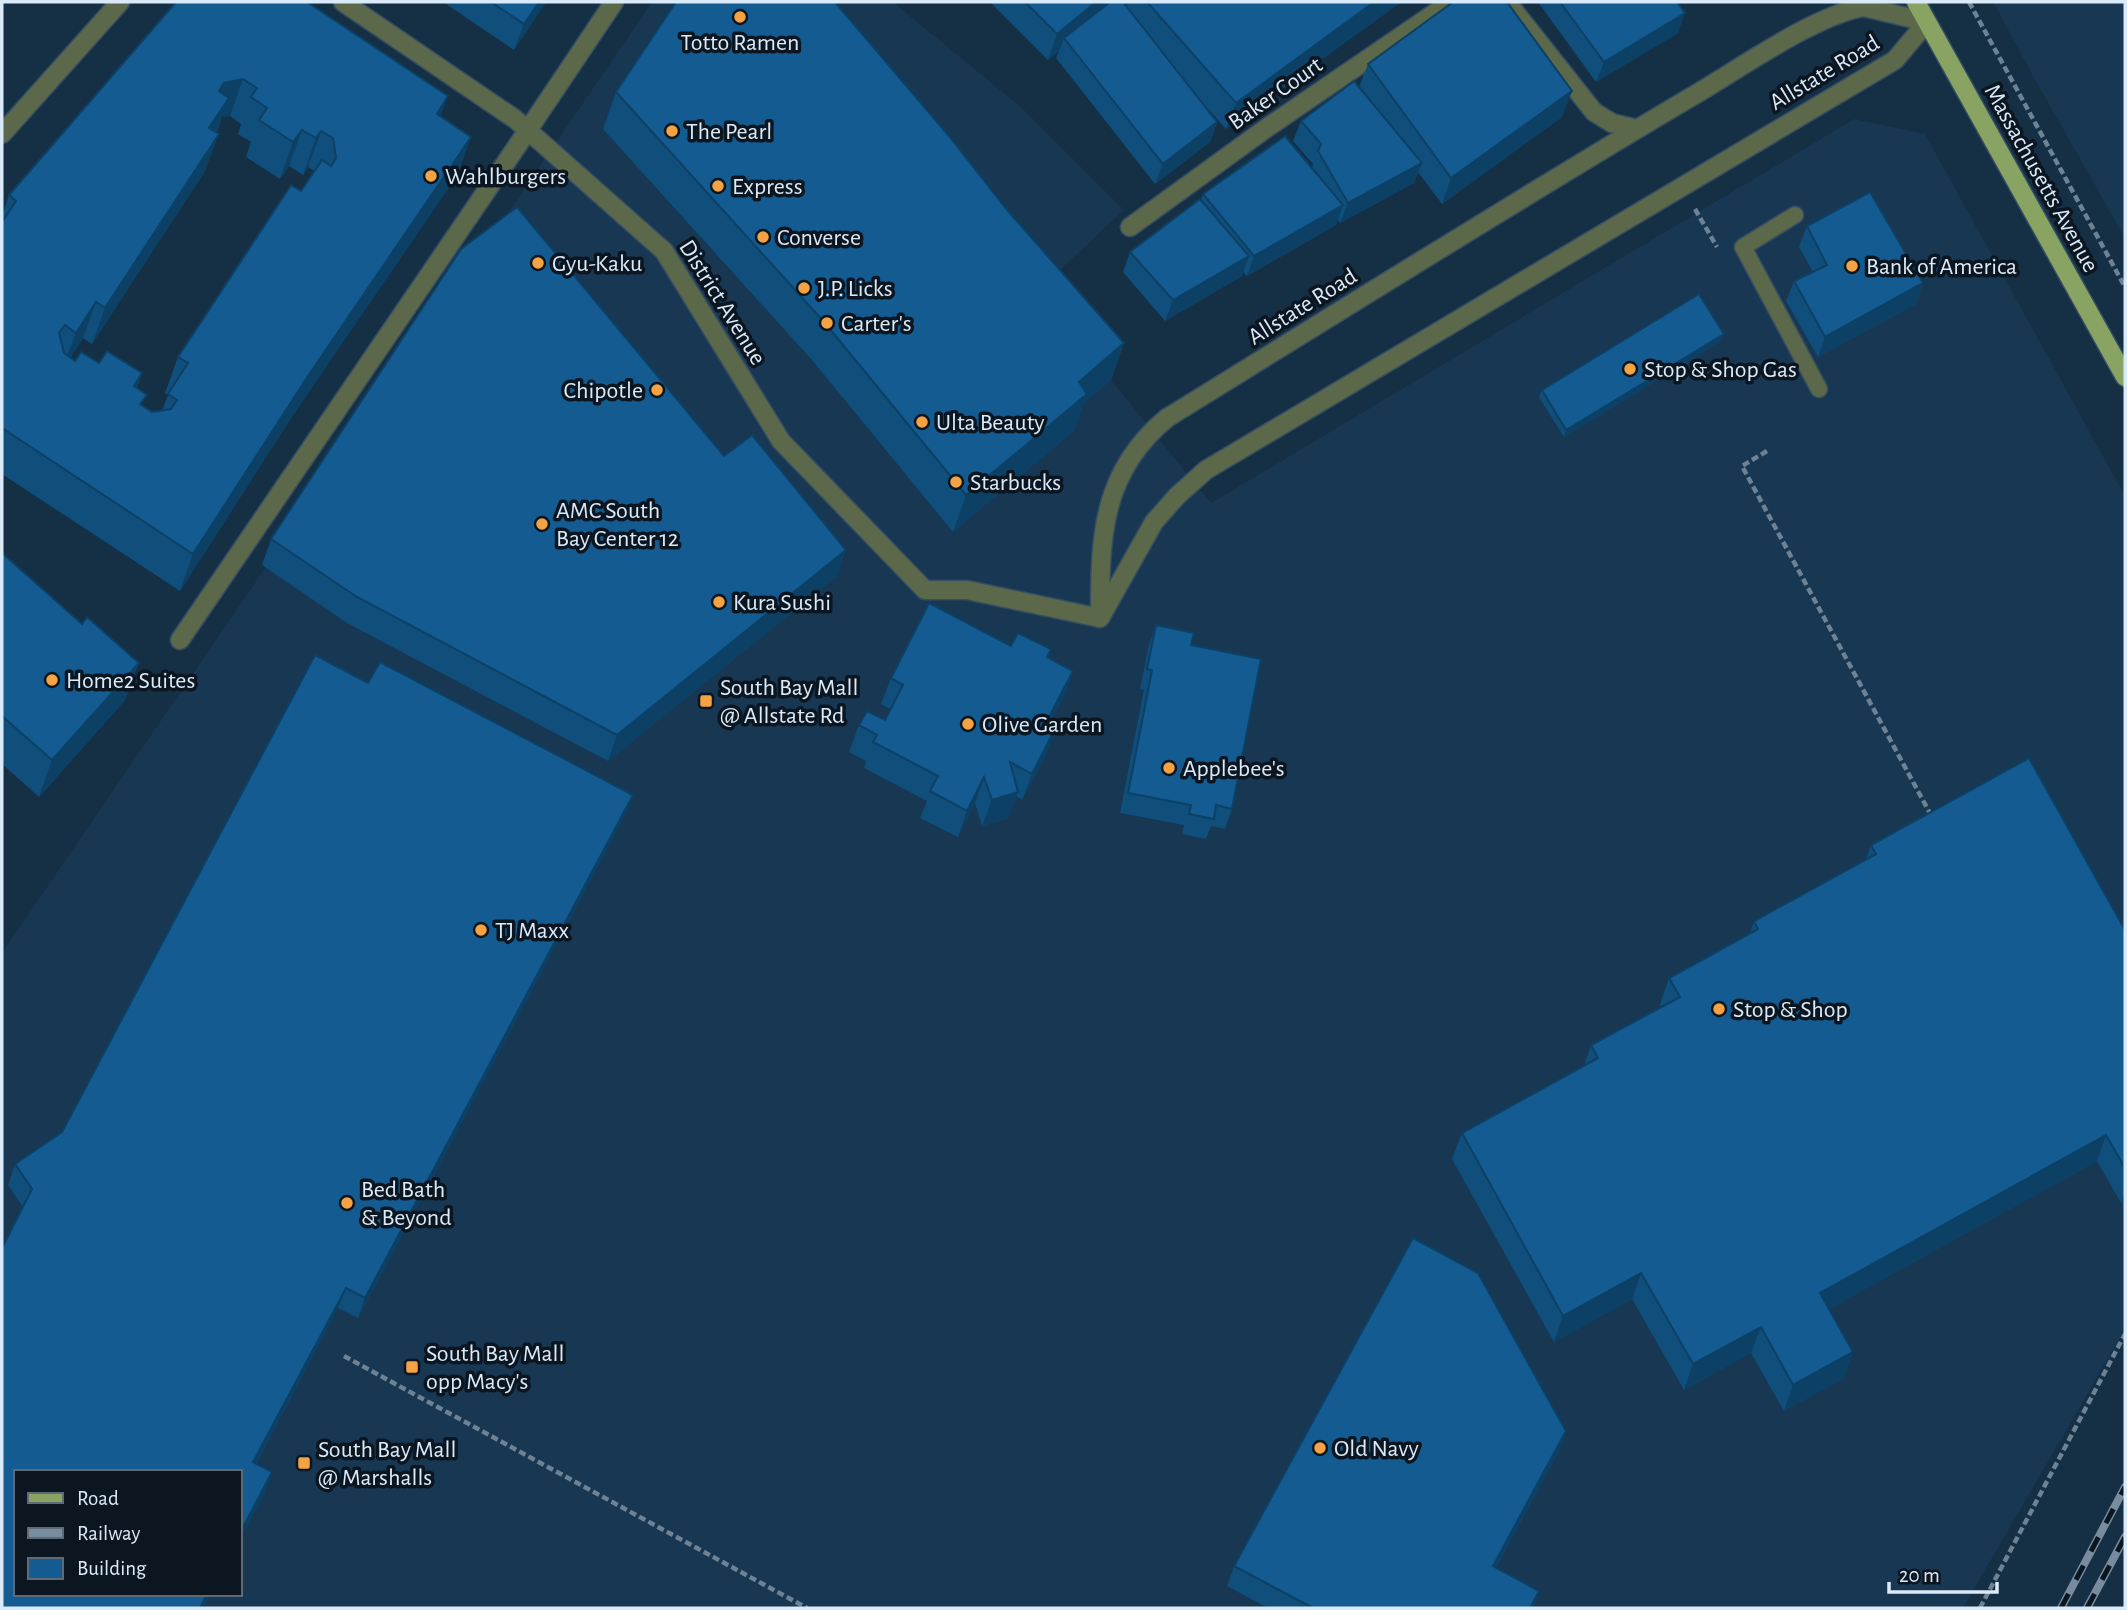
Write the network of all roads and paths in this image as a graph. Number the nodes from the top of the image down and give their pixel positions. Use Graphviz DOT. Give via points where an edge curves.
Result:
graph roads {
  1 [pos="120,2"];
  2 [pos="343,2"];
  3 [pos="614,2"];
  4 [pos="1451,2"];
  5 [pos="1507,2"];
  6 [pos="1916,2"];
  7 [pos="1969,2"];
  8 [pos="1927,22"];
  9 [pos="1637,129"];
  10 [pos="528,130"];
  11 [pos="2,134"];
  12 [pos="1795,215"];
  13 [pos="1130,227"];
  14 [pos="2125,287"];
  15 [pos="2125,377"];
  16 [pos="1819,389"];
  17 [pos="1767,451"];
  18 [pos="1100,618"];
  19 [pos="180,639"];
  20 [pos="1936,824"];
  21 [pos="2125,1334"];
  22 [pos="344,1356"];
  23 [pos="807,1608"];
  24 [pos="1980,1608"];
  1 -- 11 [label="street"];
  2 -- 10 [label="street, District Avenue"];
  3 -- 10 [label="street"];
  4 -- 13 [label="street, Baker Court"];
  5 -- 9 [label="street" via="1594,112 1612,123"];
  6 -- 8 [label="main road, Massachusetts Avenue"];
  7 -- 14 [label="path, Massachusetts Avenue"];
  8 -- 9 [label="street, Allstate Road" via="1864,7 1846,10"];
  8 -- 15 [label="main road, Massachusetts Avenue"];
  8 -- 18 [label="street, Allstate Road" via="1895,60 1206,470 1154,522"];
  9 -- 18 [label="street, Allstate Road" via="1167,418 1145,436 1124,466 1102,531"];
  10 -- 18 [label="street, District Avenue" via="671,258 781,441 925,590 967,590"];
  10 -- 19 [label="street"];
  12 -- 16 [label="lane" via="1744,247"];
  17 -- 20 [label="path" via="1742,467"];
  21 -- 24 [label="path"];
  22 -- 23 [label="path"];
}
